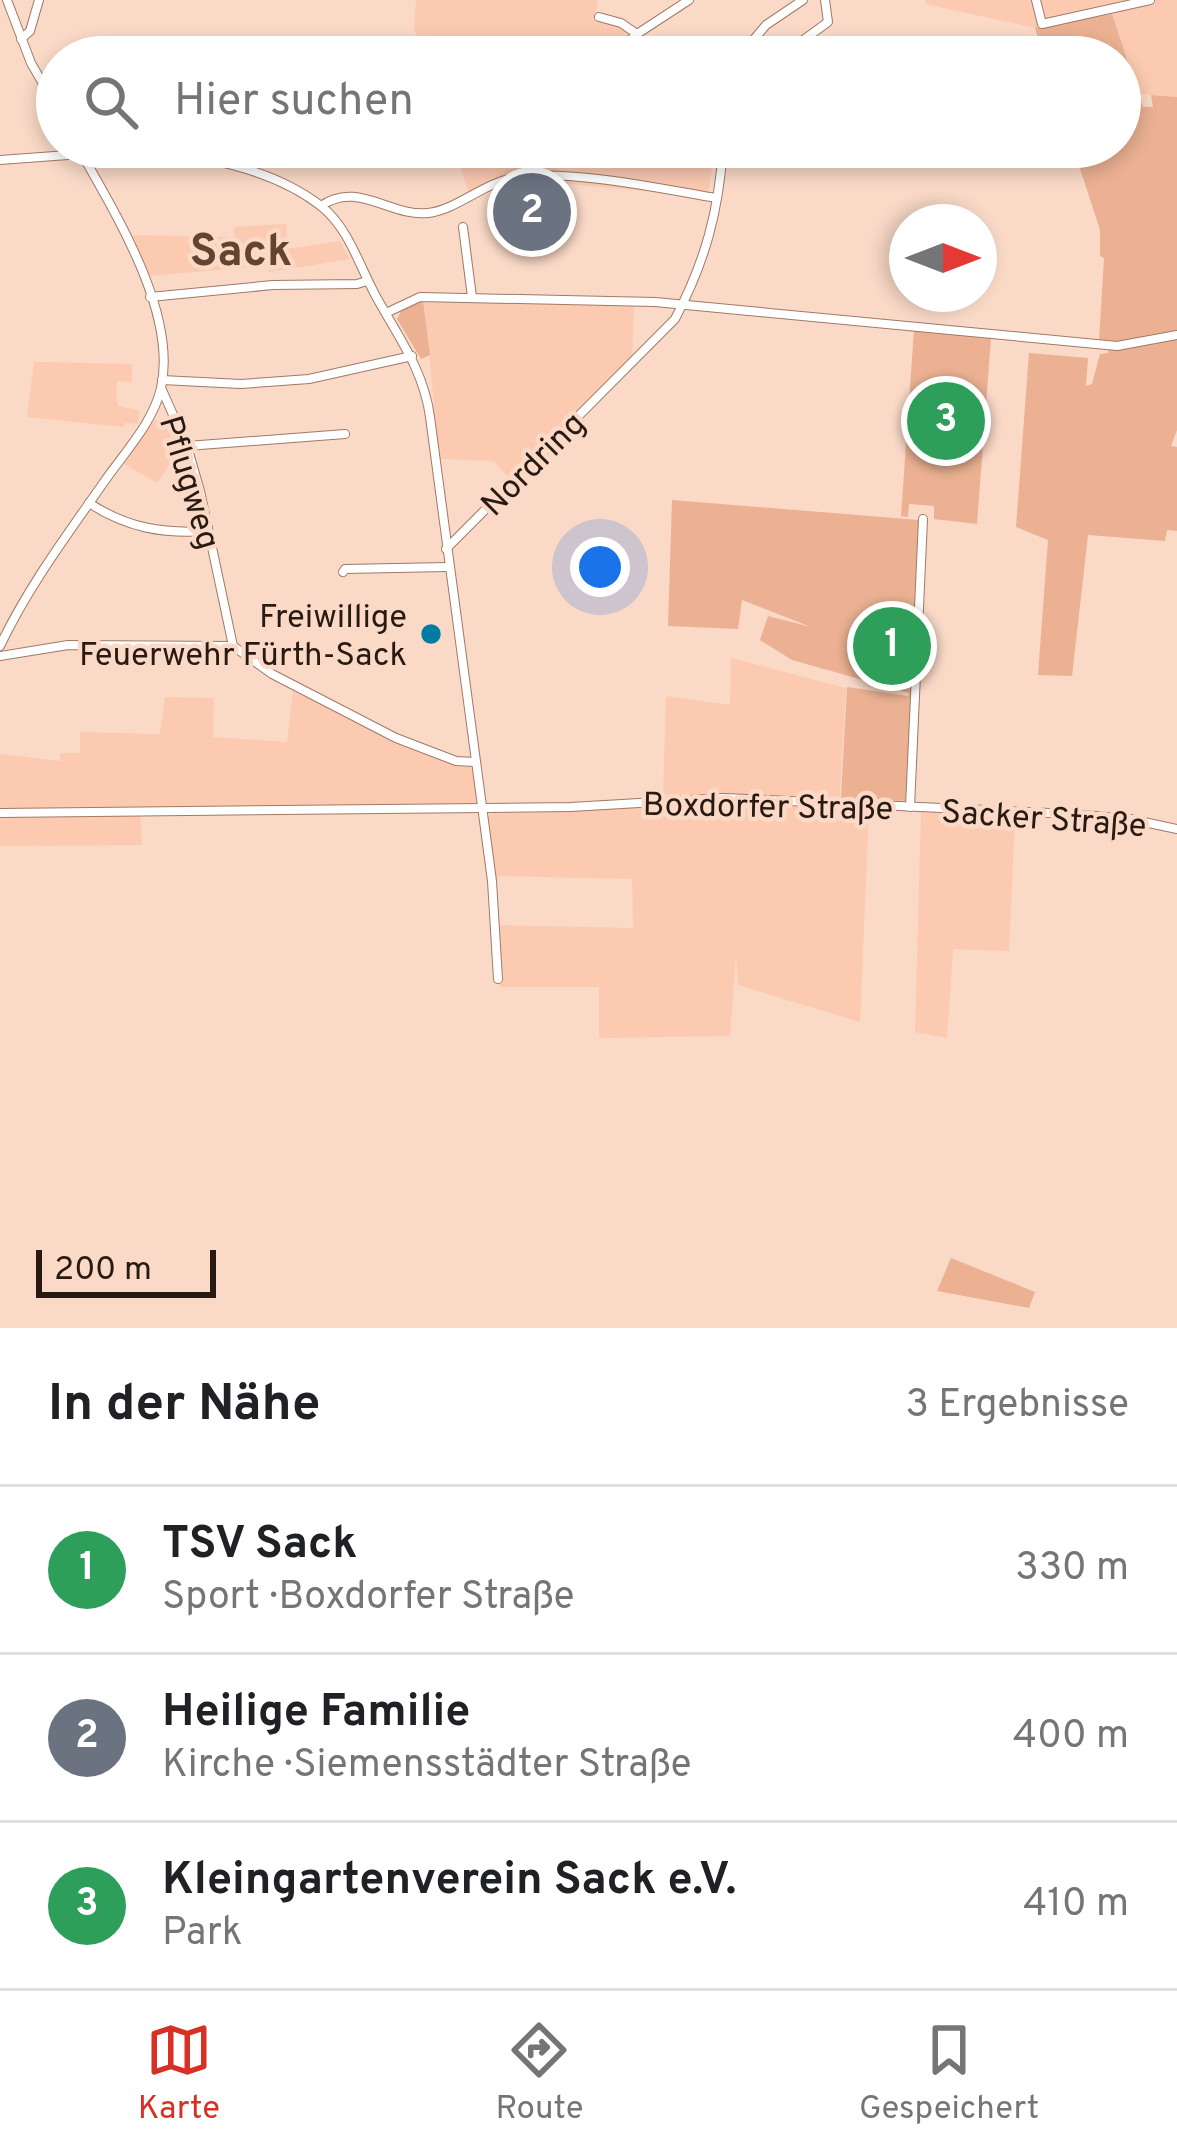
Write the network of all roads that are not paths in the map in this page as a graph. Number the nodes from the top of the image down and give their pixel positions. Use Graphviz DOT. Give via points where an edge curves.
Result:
graph roads {
  1 [pos="8,0"];
  2 [pos="39,0"];
  3 [pos="689,0"];
  4 [pos="803,0"];
  5 [pos="825,0"];
  6 [pos="1036,0"];
  7 [pos="1150,0"];
  8 [pos="786,4"];
  9 [pos="1111,4"];
  10 [pos="599,17"];
  11 [pos="637,34"];
  12 [pos="755,36"];
  13 [pos="809,36"];
  14 [pos="21,39"];
  15 [pos="36,68"];
  16 [pos="36,157"];
  17 [pos="0,160"];
  18 [pos="90,168"];
  19 [pos="243,168"];
  20 [pos="721,168"];
  21 [pos="716,198"];
  22 [pos="321,206"];
  23 [pos="463,227"];
  24 [pos="367,280"];
  25 [pos="150,297"];
  26 [pos="472,297"];
  27 [pos="683,305"];
  28 [pos="386,313"];
  29 [pos="1177,335"];
  30 [pos="412,356"];
  31 [pos="162,385"];
  32 [pos="345,434"];
  33 [pos="187,446"];
  34 [pos="89,503"];
  35 [pos="923,519"];
  36 [pos="208,530"];
  37 [pos="445,550"];
  38 [pos="447,567"];
  39 [pos="343,572"];
  40 [pos="0,646"];
  41 [pos="233,646"];
  42 [pos="0,656"];
  43 [pos="475,762"];
  44 [pos="910,807"];
  45 [pos="482,808"];
  46 [pos="0,813"];
  47 [pos="1177,829"];
  48 [pos="498,979"];
  1 -- 14 [label="street"];
  2 -- 14 [label="street"];
  3 -- 11 [label="street"];
  4 -- 8 [label="street"];
  5 -- 13 [label="street" via="828,22"];
  6 -- 9 [label="street" via="1042,24"];
  7 -- 9 [label="street"];
  8 -- 12 [label="street"];
  10 -- 11 [label="street"];
  14 -- 15 [label="street"];
  16 -- 17 [label="street"];
  18 -- 25 [label="street" via="127,232"];
  19 -- 22 [label="street"];
  20 -- 21 [label="street, Nordring"];
  21 -- 22 [label="street" via="540,175 491,184 429,213 348,195"];
  21 -- 27 [label="street, Nordring" via="700,272"];
  22 -- 24 [label="street"];
  23 -- 26 [label="street"];
  24 -- 25 [label="street"];
  24 -- 28 [label="street"];
  25 -- 31 [label="street"];
  26 -- 27 [label="street"];
  26 -- 28 [label="street" via="421,297"];
  27 -- 29 [label="street" via="1117,346"];
  27 -- 37 [label="street, Nordring" via="665,333"];
  28 -- 30 [label="street"];
  30 -- 31 [label="street" via="309,379"];
  30 -- 37 [label="street" via="427,393"];
  31 -- 33 [label="street, Pflugweg"];
  31 -- 34 [label="street" via="148,420"];
  32 -- 33 [label="street"];
  33 -- 36 [label="street, Pflugweg"];
  34 -- 36 [label="street" via="154,530"];
  34 -- 40 [label="street"];
  35 -- 44 [label="street, Boxdorfer Straße"];
  36 -- 41 [label="street, Pflugweg"];
  37 -- 38 [label="street"];
  38 -- 39 [label="street"];
  38 -- 43 [label="street"];
  41 -- 42 [label="street" via="68,645"];
  41 -- 43 [label="street" via="396,737"];
  43 -- 45 [label="street"];
  44 -- 45 [label="street, Boxdorfer Straße" via="724,798"];
  44 -- 47 [label="street, Sacker Straße" via="1130,819"];
  45 -- 46 [label="street, Boxdorfer Straße"];
  45 -- 48 [label="street"];
}
